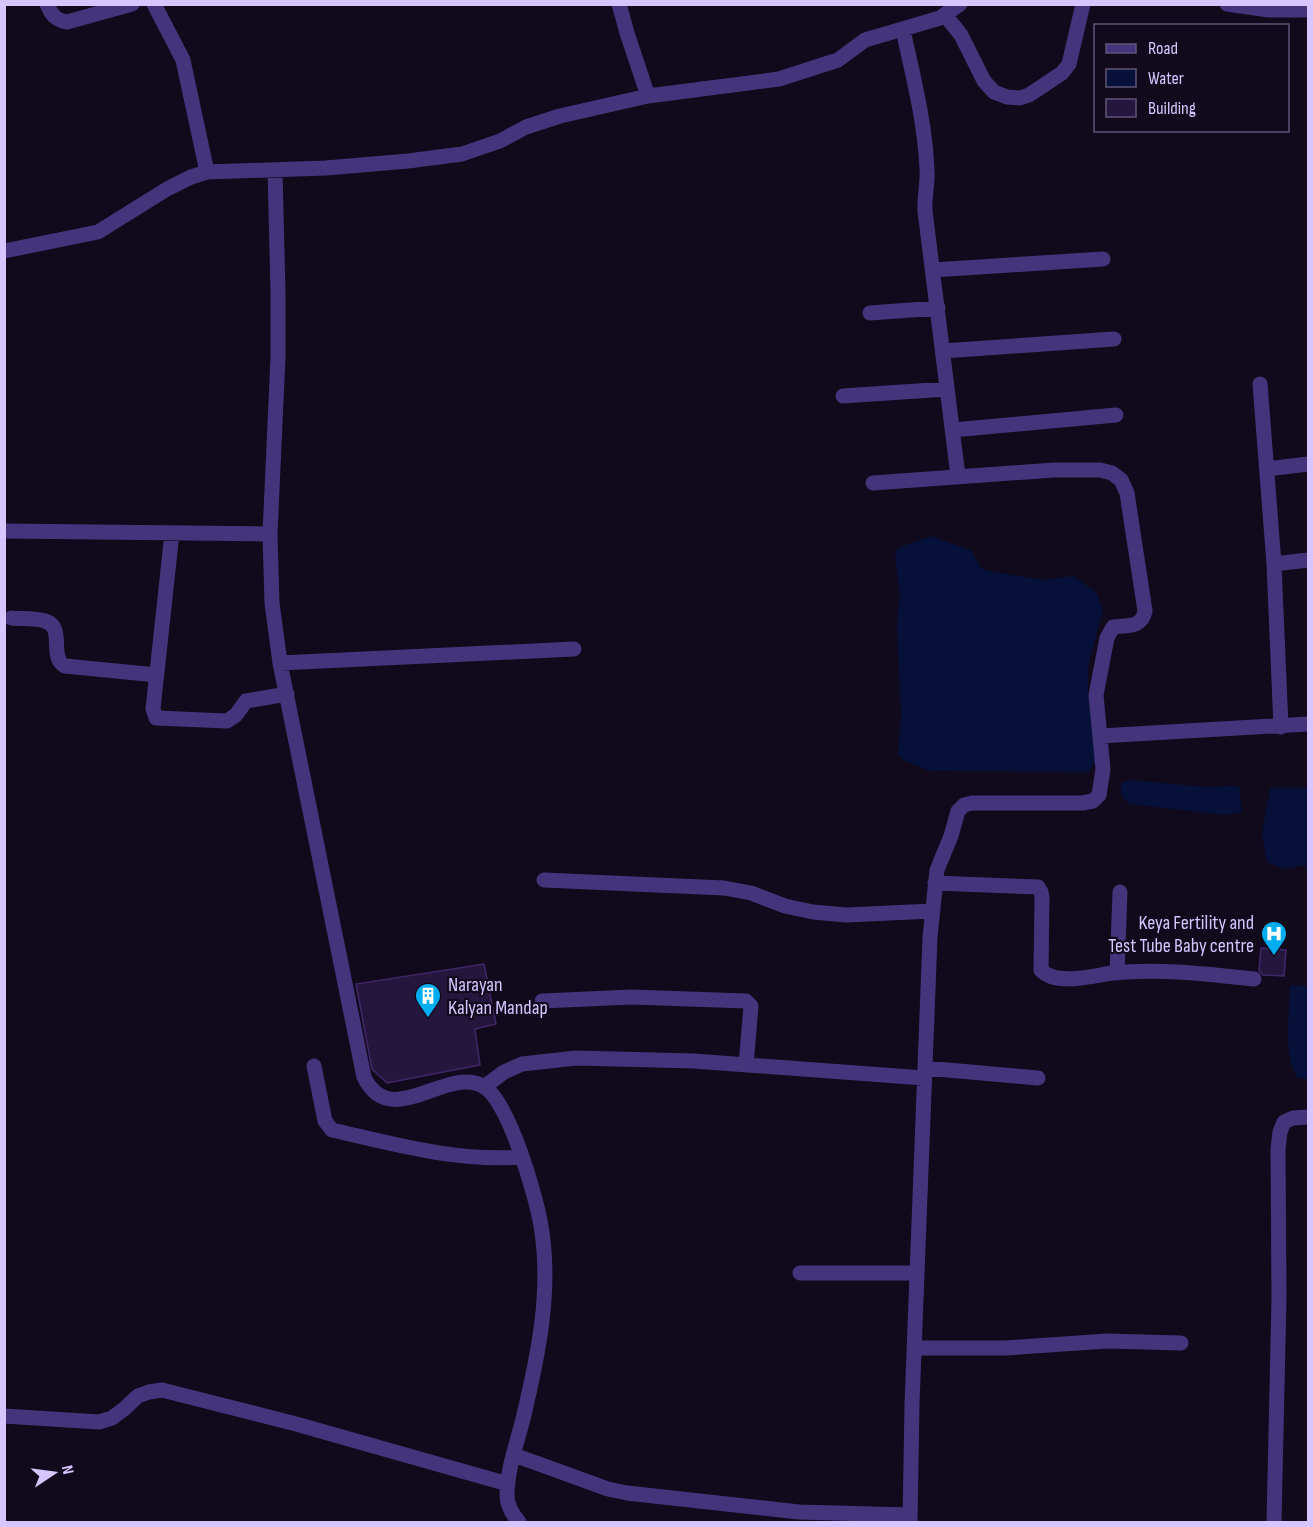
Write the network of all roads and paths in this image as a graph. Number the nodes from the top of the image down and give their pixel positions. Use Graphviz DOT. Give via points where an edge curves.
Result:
graph roads {
  1 [pos="47,4"];
  2 [pos="132,4"];
  3 [pos="154,4"];
  4 [pos="619,4"];
  5 [pos="960,4"];
  6 [pos="1083,4"];
  7 [pos="1227,4"];
  8 [pos="101,8"];
  9 [pos="1308,10"];
  10 [pos="945,15"];
  11 [pos="903,30"];
  12 [pos="648,96"];
  13 [pos="274,170"];
  14 [pos="207,172"];
  15 [pos="4,251"];
  16 [pos="1103,259"];
  17 [pos="933,270"];
  18 [pos="938,308"];
  19 [pos="870,313"];
  20 [pos="1114,339"];
  21 [pos="943,351"];
  22 [pos="1260,384"];
  23 [pos="947,389"];
  24 [pos="843,396"];
  25 [pos="1116,415"];
  26 [pos="952,430"];
  27 [pos="1308,464"];
  28 [pos="1267,470"];
  29 [pos="958,476"];
  30 [pos="873,483"];
  31 [pos="4,531"];
  32 [pos="172,533"];
  33 [pos="270,534"];
  34 [pos="1308,560"];
  35 [pos="1274,564"];
  36 [pos="11,618"];
  37 [pos="574,649"];
  38 [pos="280,663"];
  39 [pos="157,675"];
  40 [pos="287,694"];
  41 [pos="1308,724"];
  42 [pos="1281,727"];
  43 [pos="1100,736"];
  44 [pos="544,880"];
  45 [pos="936,883"];
  46 [pos="1120,892"];
  47 [pos="933,911"];
  48 [pos="1117,973"];
  49 [pos="1254,979"];
  50 [pos="542,1001"];
  51 [pos="746,1065"];
  52 [pos="314,1066"];
  53 [pos="924,1073"];
  54 [pos="1038,1078"];
  55 [pos="484,1087"];
  56 [pos="1308,1117"];
  57 [pos="521,1157"];
  58 [pos="800,1273"];
  59 [pos="917,1273"];
  60 [pos="1181,1343"];
  61 [pos="914,1348"];
  62 [pos="4,1416"];
  63 [pos="514,1455"];
  64 [pos="508,1484"];
  65 [pos="910,1519"];
  66 [pos="519,1522"];
  67 [pos="1274,1522"];
  1 -- 8 [label="street" via="53,16 67,22"];
  2 -- 8 [label="street"];
  3 -- 14 [label="street" via="183,60"];
  4 -- 12 [label="street"];
  5 -- 10 [label="street"];
  6 -- 10 [label="street" via="1069,64 1062,74 1020,98 994,92 984,81 961,35"];
  7 -- 9 [label="street"];
  10 -- 11 [label="street"];
  11 -- 12 [label="street" via="865,40 838,60 779,79"];
  11 -- 17 [label="street" via="920,107 927,172 925,211"];
  12 -- 13 [label="street" via="560,116 462,154"];
  13 -- 14 [label="street"];
  13 -- 33 [label="street" via="278,347"];
  14 -- 15 [label="street" via="167,189 98,232"];
  16 -- 17 [label="street"];
  17 -- 18 [label="street"];
  18 -- 19 [label="street"];
  18 -- 21 [label="street"];
  20 -- 21 [label="street"];
  21 -- 23 [label="street"];
  22 -- 28 [label="street"];
  23 -- 24 [label="street"];
  23 -- 26 [label="street"];
  25 -- 26 [label="street"];
  26 -- 29 [label="street"];
  27 -- 28 [label="street"];
  28 -- 35 [label="street"];
  29 -- 30 [label="street"];
  29 -- 43 [label="street" via="1100,470 1121,480 1127,493 1145,611 1140,623 1113,627 1110,631 1096,696"];
  31 -- 32 [label="street"];
  32 -- 33 [label="street"];
  32 -- 39 [label="street"];
  33 -- 38 [label="street" via="272,603"];
  34 -- 35 [label="street"];
  35 -- 42 [label="street"];
  36 -- 39 [label="street" via="52,624 57,637 57,658 65,666"];
  37 -- 38 [label="street"];
  38 -- 40 [label="street"];
  39 -- 40 [label="street" via="153,715 160,720 227,721 246,701"];
  40 -- 55 [label="street" via="335,940 369,1088 388,1099 400,1099 456,1084 476,1083"];
  41 -- 42 [label="street"];
  42 -- 43 [label="street"];
  43 -- 45 [label="street" via="1103,769 1099,795 1093,801 964,805 954,820"];
  44 -- 47 [label="street" via="724,888 785,906 846,915"];
  45 -- 47 [label="street"];
  45 -- 48 [label="street" via="1038,887 1042,898 1041,970 1062,978"];
  46 -- 48 [label="street"];
  47 -- 53 [label="street"];
  48 -- 49 [label="street" via="1157,970"];
  50 -- 51 [label="street" via="632,997 746,1001 751,1006"];
  51 -- 53 [label="street"];
  51 -- 55 [label="street" via="543,1060 504,1072"];
  52 -- 57 [label="street" via="325,1121 332,1130 437,1153"];
  53 -- 54 [label="street"];
  53 -- 59 [label="street"];
  55 -- 57 [label="street" via="503,1109"];
  56 -- 67 [label="street" via="1284,1122 1278,1149"];
  57 -- 63 [label="street" via="541,1226 546,1289 533,1377"];
  58 -- 59 [label="street"];
  59 -- 61 [label="street"];
  60 -- 61 [label="street" via="1107,1341 1005,1348"];
  61 -- 65 [label="street"];
  62 -- 64 [label="street" via="99,1422 112,1418 138,1396 162,1390"];
  63 -- 64 [label="street"];
  63 -- 65 [label="street" via="627,1493 799,1512"];
  64 -- 66 [label="street" via="508,1506"];
}
